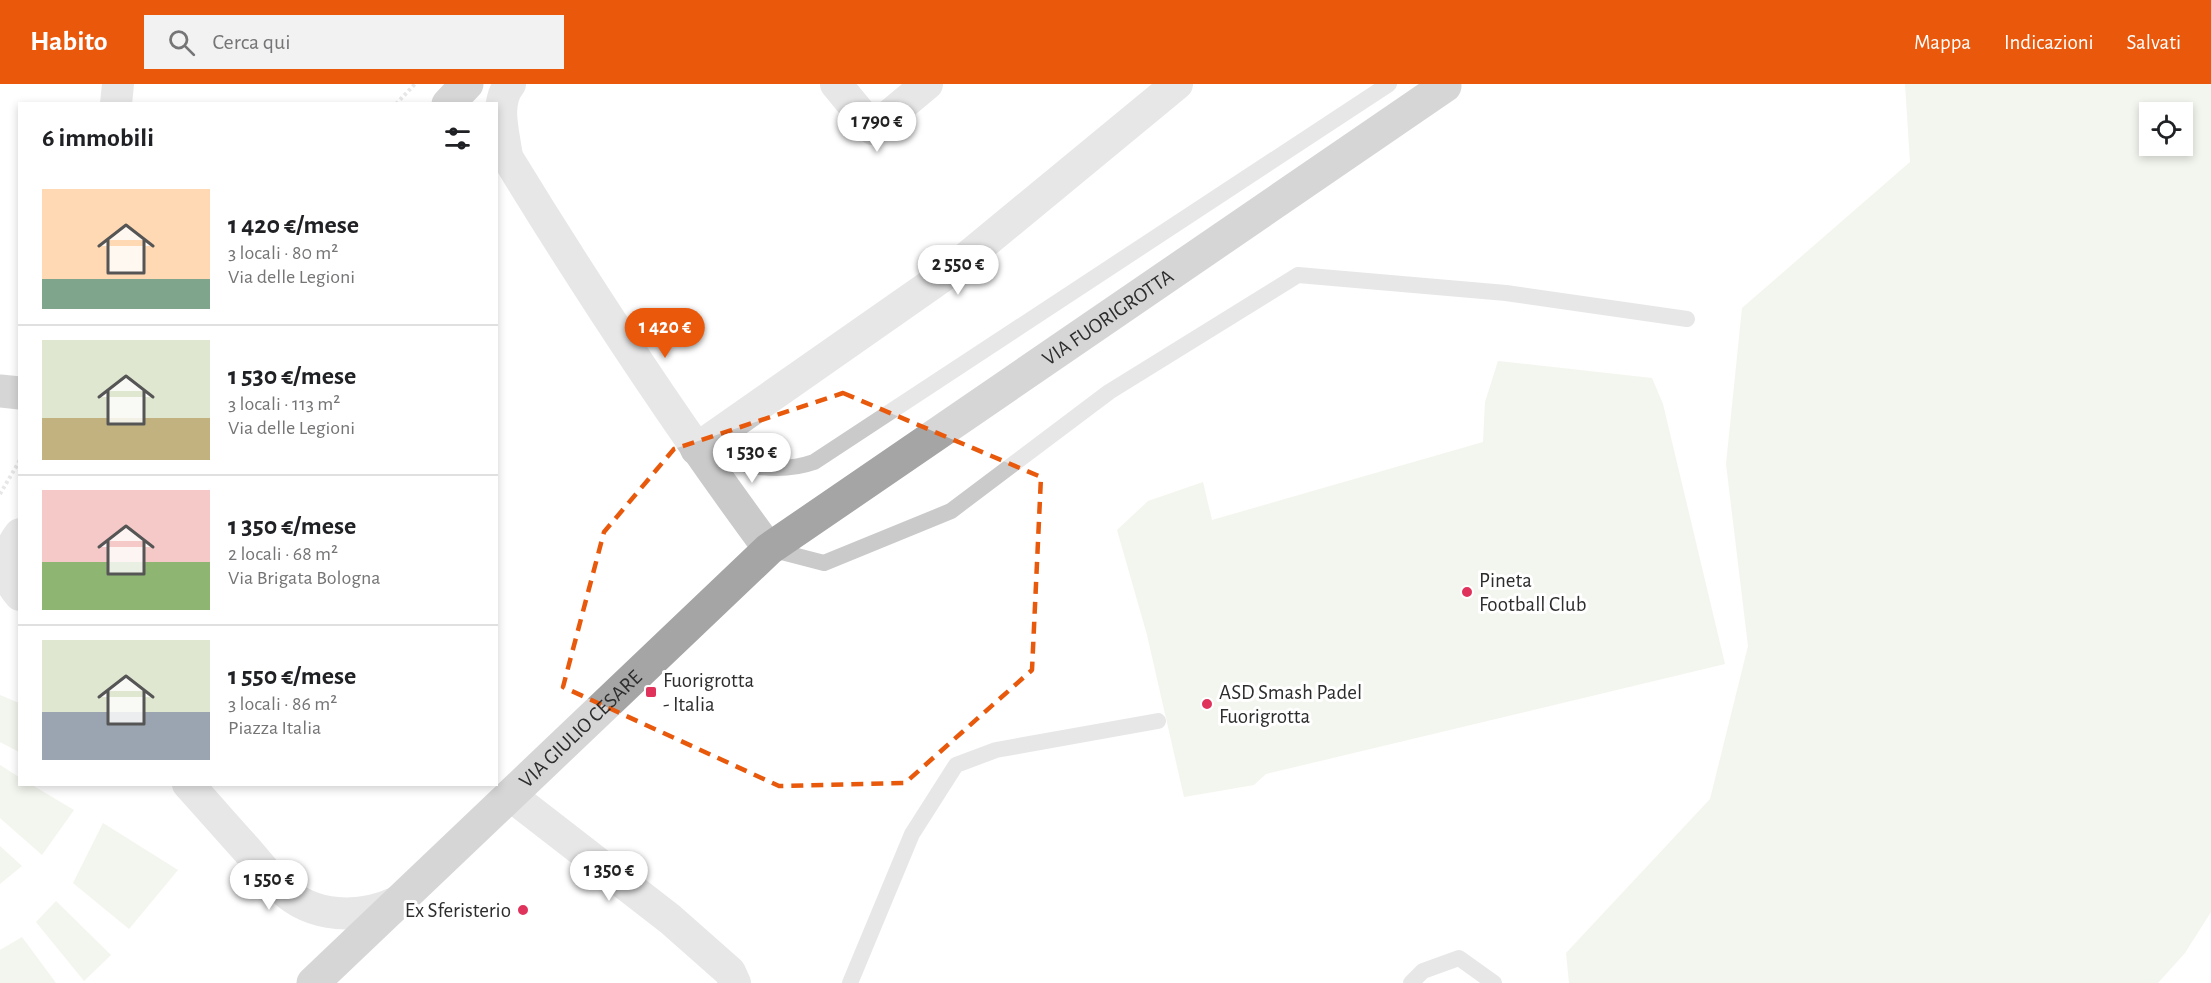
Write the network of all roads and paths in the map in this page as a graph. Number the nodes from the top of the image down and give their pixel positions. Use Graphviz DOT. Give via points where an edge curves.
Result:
graph roads {
  1 [pos="117,84"];
  2 [pos="415,84"];
  3 [pos="467,84"];
  4 [pos="510,84"];
  5 [pos="836,84"];
  6 [pos="927,84"];
  7 [pos="1177,84"];
  8 [pos="1389,84"];
  9 [pos="1445,86"];
  10 [pos="116,102"];
  11 [pos="398,102"];
  12 [pos="450,102"];
  13 [pos="502,153"];
  14 [pos="1687,319"];
  15 [pos="0,391"];
  16 [pos="18,393"];
  17 [pos="696,449"];
  18 [pos="18,463"];
  19 [pos="0,494"];
  20 [pos="18,536"];
  21 [pos="769,549"];
  22 [pos="15,590"];
  23 [pos="1158,721"];
  24 [pos="190,786"];
  25 [pos="510,795"];
  26 [pos="397,902"];
  27 [pos="313,983"];
  28 [pos="735,983"];
  29 [pos="850,983"];
  30 [pos="1411,983"];
  31 [pos="1494,983"];
  1 -- 10 [label="street"];
  2 -- 11 [label="path"];
  3 -- 12 [label="main road"];
  4 -- 13 [label="street" via="502,106"];
  5 -- 6 [label="street" via="873,129"];
  7 -- 17 [label="street" via="949,272"];
  8 -- 17 [label="lane" via="814,462 788,470 774,469"];
  9 -- 21 [label="main road, VIA FUORIGROTTA"];
  13 -- 17 [label="street" via="592,296"];
  14 -- 21 [label="lane" via="1506,293 1298,275 1109,392 951,510 824,563"];
  15 -- 16 [label="main road"];
  17 -- 21 [label="street"];
  18 -- 19 [label="path"];
  20 -- 22 [label="street" via="6,559 6,573"];
  21 -- 25 [label="main road, VIA GIULIO CESARE"];
  23 -- 29 [label="lane" via="996,750 956,765 912,834"];
  24 -- 26 [label="street" via="282,890 305,904 332,913 358,915"];
  25 -- 26 [label="main road, VIA GIULIO CESARE"];
  25 -- 28 [label="street" via="670,919 730,972"];
  26 -- 27 [label="main road, VIA GIULIO CESARE"];
  30 -- 31 [label="lane" via="1423,971 1459,958"];
}
